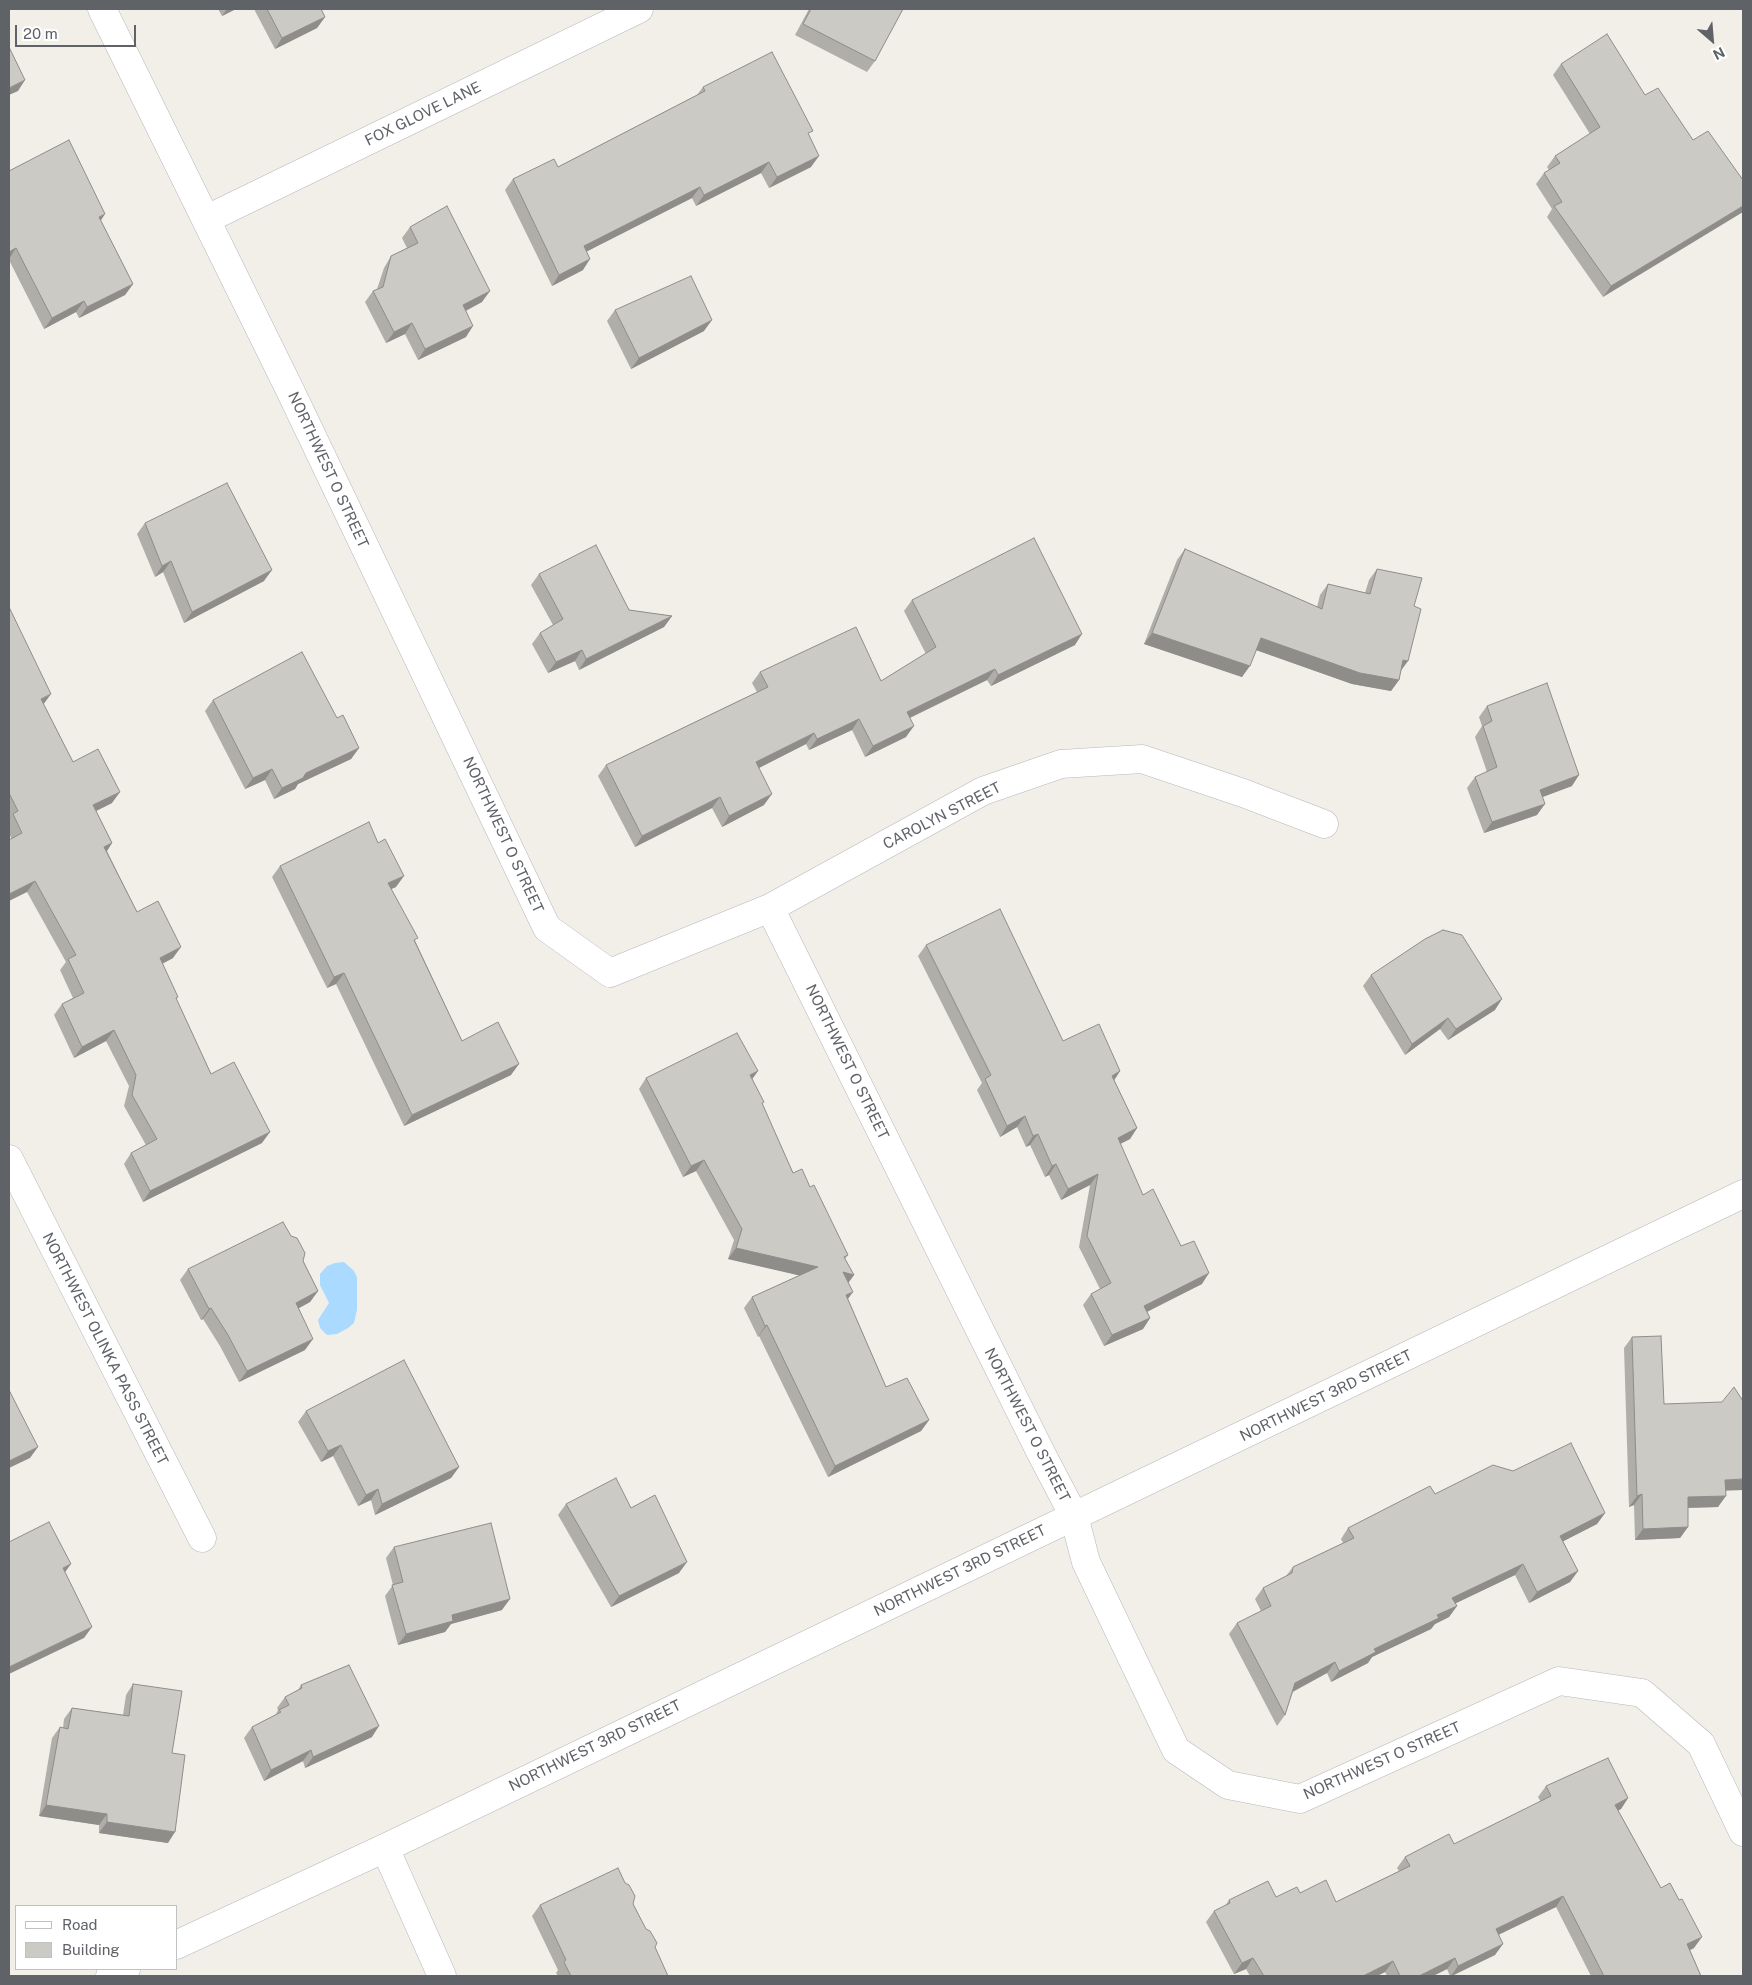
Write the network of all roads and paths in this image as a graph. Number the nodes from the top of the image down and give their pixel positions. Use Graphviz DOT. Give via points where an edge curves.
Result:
graph roads {
  1 [pos="102,9"];
  2 [pos="639,9"];
  3 [pos="207,219"];
  4 [pos="1324,824"];
  5 [pos="770,908"];
  6 [pos="9,1159"];
  7 [pos="1743,1194"];
  8 [pos="1074,1516"];
  9 [pos="202,1538"];
  10 [pos="1743,1832"];
  11 [pos="385,1848"];
  12 [pos="178,1944"];
  13 [pos="124,1970"];
  14 [pos="110,1976"];
  15 [pos="442,1976"];
  1 -- 3 [label="street, NORTHWEST O STREET"];
  2 -- 3 [label="street, FOX GLOVE LANE"];
  3 -- 5 [label="street, NORTHWEST O STREET" via="547,928 610,972"];
  4 -- 5 [label="street, CAROLYN STREET" via="1142,760 1061,764 983,791"];
  5 -- 8 [label="street, NORTHWEST O STREET"];
  6 -- 9 [label="street, NORTHWEST OLINKA PASS STREET"];
  7 -- 8 [label="street, NORTHWEST 3RD STREET"];
  8 -- 10 [label="street, NORTHWEST O STREET" via="1086,1562 1176,1750 1228,1785 1300,1799 1558,1681 1642,1693 1701,1744"];
  8 -- 11 [label="street, NORTHWEST 3RD STREET"];
  11 -- 12 [label="street, NORTHWEST 3RD STREET"];
  11 -- 15 [label="street"];
  13 -- 14 [label="street"];
}
